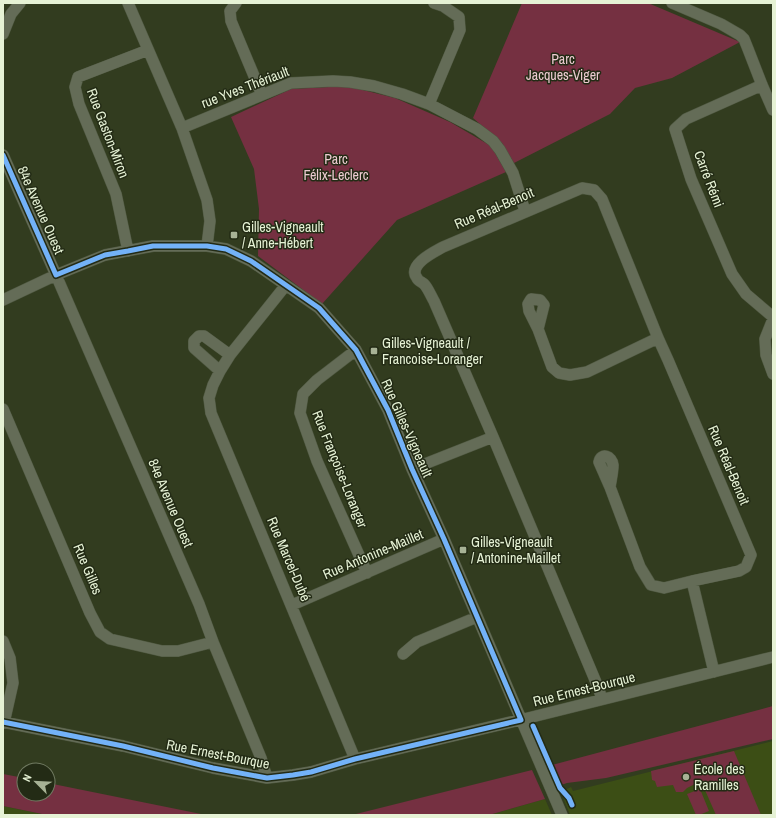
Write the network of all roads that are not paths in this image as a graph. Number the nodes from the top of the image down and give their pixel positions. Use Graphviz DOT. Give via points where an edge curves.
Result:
graph roads {
  1 [pos="20,3"];
  2 [pos="128,3"];
  3 [pos="236,3"];
  4 [pos="434,3"];
  5 [pos="672,3"];
  6 [pos="3,34"];
  7 [pos="148,50"];
  8 [pos="762,85"];
  9 [pos="262,95"];
  10 [pos="429,104"];
  11 [pos="773,110"];
  12 [pos="182,128"];
  13 [pos="3,154"];
  14 [pos="525,211"];
  15 [pos="207,246"];
  16 [pos="128,251"];
  17 [pos="56,275"];
  18 [pos="286,285"];
  19 [pos="3,300"];
  20 [pos="773,318"];
  21 [pos="538,329"];
  22 [pos="658,338"];
  23 [pos="356,350"];
  24 [pos="230,355"];
  25 [pos="220,371"];
  26 [pos="773,374"];
  27 [pos="3,409"];
  28 [pos="493,437"];
  29 [pos="412,469"];
  30 [pos="610,487"];
  31 [pos="444,539"];
  32 [pos="367,573"];
  33 [pos="692,581"];
  34 [pos="292,605"];
  35 [pos="477,617"];
  36 [pos="3,641"];
  37 [pos="213,642"];
  38 [pos="403,654"];
  39 [pos="773,657"];
  40 [pos="714,672"];
  41 [pos="602,699"];
  42 [pos="521,720"];
  43 [pos="4,723"];
  44 [pos="355,759"];
  45 [pos="267,778"];
  46 [pos="562,815"];
  1 -- 6 [label="street" via="11,14"];
  2 -- 7 [label="street"];
  3 -- 9 [label="street" via="230,10 231,21"];
  4 -- 10 [label="street" via="459,17 460,30"];
  5 -- 8 [label="street" via="740,34"];
  7 -- 12 [label="street"];
  7 -- 16 [label="street, Rue Gaston-Miron" via="78,77 75,87 79,104 116,194"];
  8 -- 11 [label="street"];
  8 -- 20 [label="street, Carré Rémi" via="686,118 675,130 691,179 732,274 746,294"];
  9 -- 10 [label="street, rue Yves Thériault" via="291,83 350,82 374,86"];
  9 -- 12 [label="street, rue Yves Thériault"];
  10 -- 14 [label="street, rue Yves Thériault" via="477,129 493,141 513,173"];
  12 -- 15 [label="street" via="207,200 210,221"];
  13 -- 17 [label="street, 84e Avenue Ouest"];
  14 -- 22 [label="street, Rue Réal-Benoit" via="582,188 594,190 602,199"];
  14 -- 28 [label="street, Rue Réal-Benoit" via="442,247 425,257 414,272 434,301"];
  15 -- 16 [label="street, Rue Gilles-Vigneault" via="153,246"];
  15 -- 18 [label="street, Rue Gilles-Vigneault" via="226,249 252,261"];
  16 -- 17 [label="street, Rue Gilles-Vigneault" via="105,256"];
  17 -- 19 [label="street, Rue Gilles-Vigneault"];
  17 -- 37 [label="street, 84e Avenue Ouest" via="199,604"];
  18 -- 23 [label="street, Rue Gilles-Vigneault" via="319,308"];
  18 -- 24 [label="street, Rue Marcel-Dubé"];
  20 -- 26 [label="street" via="765,339 766,355"];
  21 -- 22 [label="street" via="552,367 559,373 570,375 587,372"];
  22 -- 33 [label="street, Rue Réal-Benoit" via="752,555 746,568"];
  23 -- 29 [label="street, Rue Gilles-Vigneault" via="388,410"];
  23 -- 32 [label="street, Rue Françoise-Loranger" via="303,394 300,413"];
  24 -- 25 [label="street, Rue Marcel-Dubé"];
  24 -- 25 [label="street" via="204,336 199,336 194,341 194,348"];
  25 -- 34 [label="street, Rue Marcel-Dubé" via="209,398 211,413"];
  27 -- 37 [label="street, Rue Gilles" via="100,632 110,639 162,651 178,651"];
  28 -- 29 [label="street"];
  28 -- 41 [label="street, Rue Réal-Benoit"];
  29 -- 31 [label="street, Rue Gilles-Vigneault"];
  30 -- 33 [label="street, Rue Réal-Benoit" via="640,567 650,585 664,588"];
  31 -- 32 [label="street, Rue Antonine-Maillet"];
  31 -- 35 [label="street, Rue Gilles-Vigneault"];
  32 -- 34 [label="street, Rue Antonine-Maillet"];
  33 -- 40 [label="street"];
  34 -- 44 [label="street, Rue Marcel-Dubé"];
  35 -- 38 [label="street" via="417,642"];
  35 -- 42 [label="street, Rue Gilles-Vigneault"];
  36 -- 43 [label="street" via="10,658 13,683"];
  37 -- 45 [label="street, 84e Avenue Ouest"];
  39 -- 40 [label="street, Rue Ernest-Bourque"];
  40 -- 41 [label="street, Rue Ernest-Bourque"];
  41 -- 42 [label="street, Rue Ernest-Bourque"];
  42 -- 44 [label="street, Rue Ernest-Bourque"];
  42 -- 46 [label="street, Rue Gilles-Vigneault"];
  43 -- 45 [label="street, Rue Ernest-Bourque"];
  44 -- 45 [label="street, Rue Ernest-Bourque" via="311,772"];
}
